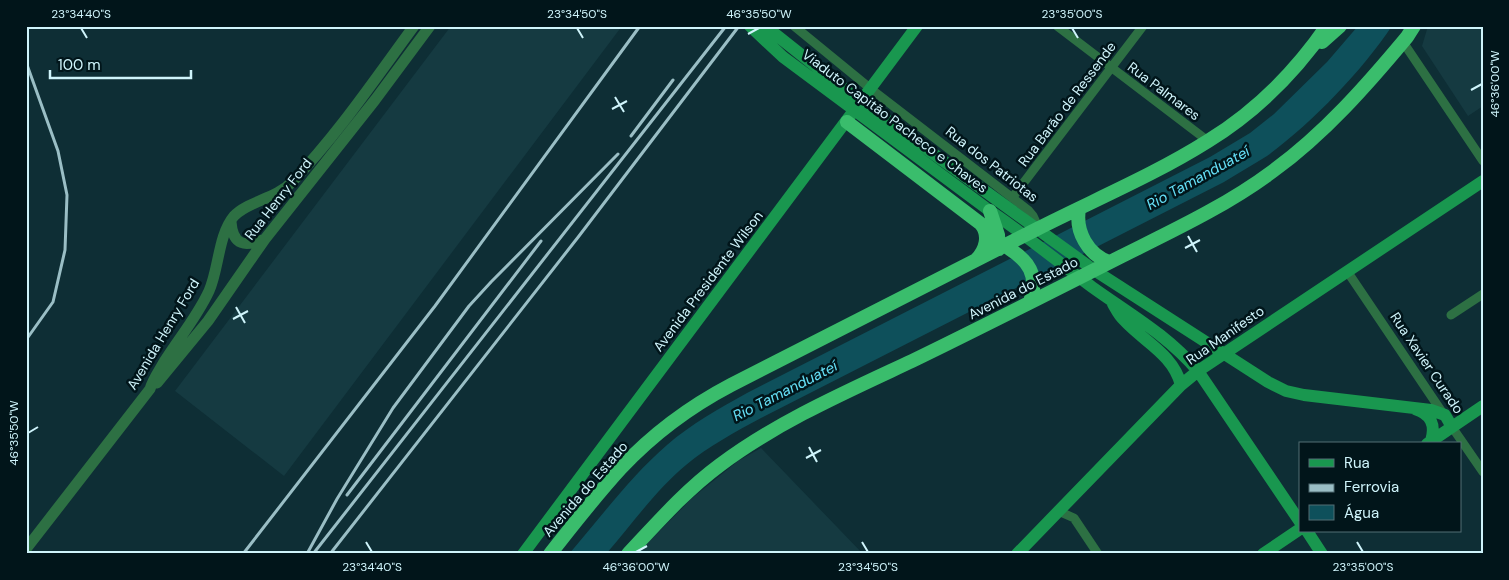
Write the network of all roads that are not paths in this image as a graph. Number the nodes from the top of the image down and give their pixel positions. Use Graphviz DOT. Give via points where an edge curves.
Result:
graph roads {
  1 [pos="414,26"];
  2 [pos="430,26"];
  3 [pos="750,26"];
  4 [pos="765,26"];
  5 [pos="794,26"];
  6 [pos="917,26"];
  7 [pos="1057,26"];
  8 [pos="1143,26"];
  9 [pos="1327,26"];
  10 [pos="1340,26"];
  11 [pos="1414,26"];
  12 [pos="1403,42"];
  13 [pos="1311,49"];
  14 [pos="1111,68"];
  15 [pos="871,88"];
  16 [pos="847,122"];
  17 [pos="1208,141"];
  18 [pos="1483,161"];
  19 [pos="1483,180"];
  20 [pos="1007,200"];
  21 [pos="1079,209"];
  22 [pos="990,211"];
  23 [pos="231,222"];
  24 [pos="1039,229"];
  25 [pos="1026,236"];
  26 [pos="265,239"];
  27 [pos="1002,247"];
  28 [pos="975,261"];
  29 [pos="1109,262"];
  30 [pos="1094,270"];
  31 [pos="1347,271"];
  32 [pos="1079,277"];
  33 [pos="1483,294"];
  34 [pos="1111,300"];
  35 [pos="1030,302"];
  36 [pos="1451,315"];
  37 [pos="1224,353"];
  38 [pos="1198,371"];
  39 [pos="1181,385"];
  40 [pos="150,389"];
  41 [pos="1483,406"];
  42 [pos="1413,408"];
  43 [pos="1445,415"];
  44 [pos="1452,426"];
  45 [pos="1429,442"];
  46 [pos="1483,472"];
  47 [pos="1058,511"];
  48 [pos="1299,521"];
  49 [pos="1299,530"];
  50 [pos="1308,532"];
  51 [pos="26,549"];
  52 [pos="523,554"];
  53 [pos="550,554"];
  54 [pos="628,554"];
  55 [pos="1017,554"];
  56 [pos="1098,554"];
  57 [pos="1263,554"];
  58 [pos="1322,554"];
  1 -- 23 [label="street, Avenida Henry Ford" via="348,115 292,182 275,195 242,210"];
  2 -- 26 [label="street, Rua Henry Ford"];
  3 -- 22 [label="main road, Viaduto Capitão Pacheco e Chaves" via="783,58"];
  4 -- 20 [label="main road, Viaduto Capitão Pacheco e Chaves" via="848,92"];
  5 -- 15 [label="street, Rua dos Patriotas"];
  6 -- 15 [label="main road, Avenida Presidente Wilson"];
  7 -- 14 [label="street, Rua Palmares"];
  8 -- 14 [label="street, Rua Barão de Ressende"];
  9 -- 13 [label="highway, Avenida do Estado"];
  10 -- 13 [label="highway, Avenida do Estado" via="1329,38"];
  11 -- 12 [label="highway, Avenida do Estado"];
  12 -- 18 [label="street"];
  12 -- 29 [label="highway, Avenida do Estado" via="1356,96 1274,171 1231,200"];
  13 -- 17 [label="highway, Avenida do Estado" via="1275,89"];
  14 -- 17 [label="street, Rua Palmares"];
  14 -- 20 [label="street, Rua Barão de Ressende"];
  15 -- 16 [label="main road, Avenida Presidente Wilson"];
  15 -- 20 [label="street, Rua dos Patriotas"];
  16 -- 28 [label="highway" via="984,227 986,240"];
  16 -- 52 [label="main road, Avenida Presidente Wilson"];
  17 -- 21 [label="highway, Avenida do Estado"];
  19 -- 31 [label="main road, Rua Manifesto"];
  20 -- 24 [label="main road, Viaduto Capitão Pacheco e Chaves"];
  21 -- 24 [label="highway, Avenida do Estado"];
  21 -- 29 [label="highway" via="1078,225 1082,236 1094,254"];
  22 -- 25 [label="main road, Viaduto Capitão Pacheco e Chaves"];
  22 -- 27 [label="highway"];
  23 -- 26 [label="street" via="235,237 242,243 253,244"];
  23 -- 40 [label="street, Avenida Henry Ford" via="208,292"];
  24 -- 25 [label="highway, Avenida do Estado"];
  24 -- 30 [label="main road"];
  25 -- 27 [label="highway, Avenida do Estado"];
  25 -- 32 [label="main road"];
  26 -- 40 [label="street, Rua Henry Ford" via="208,321"];
  27 -- 28 [label="highway, Avenida do Estado"];
  27 -- 35 [label="highway" via="1022,257 1032,271 1034,291"];
  28 -- 53 [label="highway, Avenida do Estado" via="730,385 688,411 622,467"];
  29 -- 30 [label="highway, Avenida do Estado"];
  30 -- 32 [label="highway, Avenida do Estado"];
  30 -- 37 [label="main road"];
  31 -- 37 [label="main road, Rua Manifesto"];
  31 -- 43 [label="street, Rua Xavier Curado"];
  32 -- 34 [label="main road"];
  32 -- 35 [label="highway, Avenida do Estado"];
  33 -- 36 [label="street"];
  34 -- 38 [label="main road" via="1166,338"];
  34 -- 39 [label="main road" via="1123,320 1168,359"];
  35 -- 54 [label="highway, Avenida do Estado" via="838,396 736,453 681,499"];
  37 -- 38 [label="main road, Rua Manifesto"];
  37 -- 42 [label="main road" via="1268,382 1295,394"];
  38 -- 39 [label="main road, Rua Manifesto"];
  38 -- 48 [label="main road"];
  39 -- 47 [label="main road, Rua Manifesto"];
  40 -- 51 [label="street, Avenida Henry Ford"];
  41 -- 44 [label="main road"];
  42 -- 43 [label="main road"];
  42 -- 45 [label="main road" via="1427,415 1433,425"];
  43 -- 44 [label="main road, Rua Xavier Curado"];
  44 -- 45 [label="main road"];
  44 -- 46 [label="street, Rua Xavier Curado"];
  47 -- 55 [label="main road, Rua Manifesto"];
  47 -- 56 [label="street" via="1074,518"];
  49 -- 57 [label="main road"];
  50 -- 58 [label="main road"];
}
